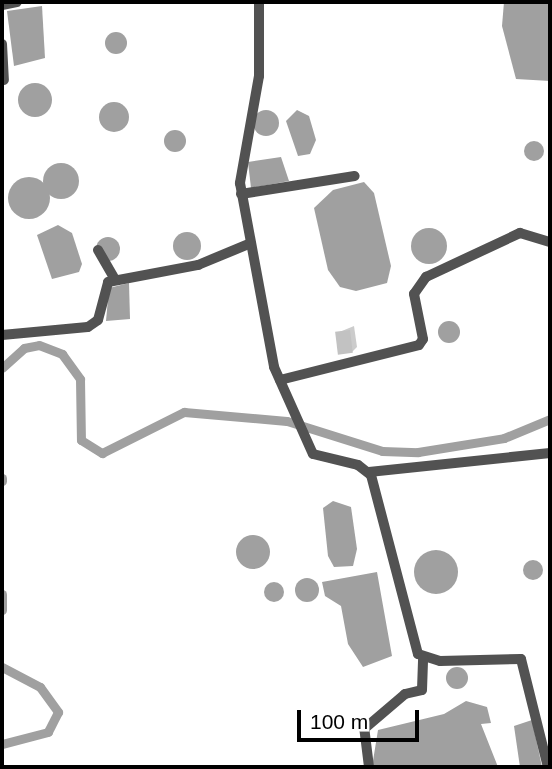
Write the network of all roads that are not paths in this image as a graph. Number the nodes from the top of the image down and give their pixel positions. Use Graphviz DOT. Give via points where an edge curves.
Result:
graph roads {
  1 [pos="17,2"];
  2 [pos="259,2"];
  3 [pos="2,5"];
  4 [pos="2,44"];
  5 [pos="4,80"];
  6 [pos="355,176"];
  7 [pos="241,194"];
  8 [pos="550,242"];
  9 [pos="251,243"];
  10 [pos="98,250"];
  11 [pos="115,279"];
  12 [pos="2,335"];
  13 [pos="280,380"];
  14 [pos="550,453"];
  15 [pos="369,472"];
  16 [pos="423,658"];
  17 [pos="369,767"];
  18 [pos="548,767"];
  1 -- 3 [label="street"];
  2 -- 7 [label="street" via="259,76 240,165"];
  4 -- 5 [label="street"];
  6 -- 7 [label="street"];
  7 -- 9 [label="street"];
  8 -- 13 [label="street" via="520,233 426,277 414,294 419,345"];
  9 -- 11 [label="street" via="198,265"];
  9 -- 13 [label="street"];
  10 -- 11 [label="street"];
  11 -- 12 [label="street" via="103,286 94,325"];
  13 -- 15 [label="street" via="306,439 323,461"];
  14 -- 15 [label="street"];
  15 -- 16 [label="street"];
  16 -- 17 [label="street" via="422,691 405,694 364,729"];
  16 -- 18 [label="street" via="521,659"];
}
